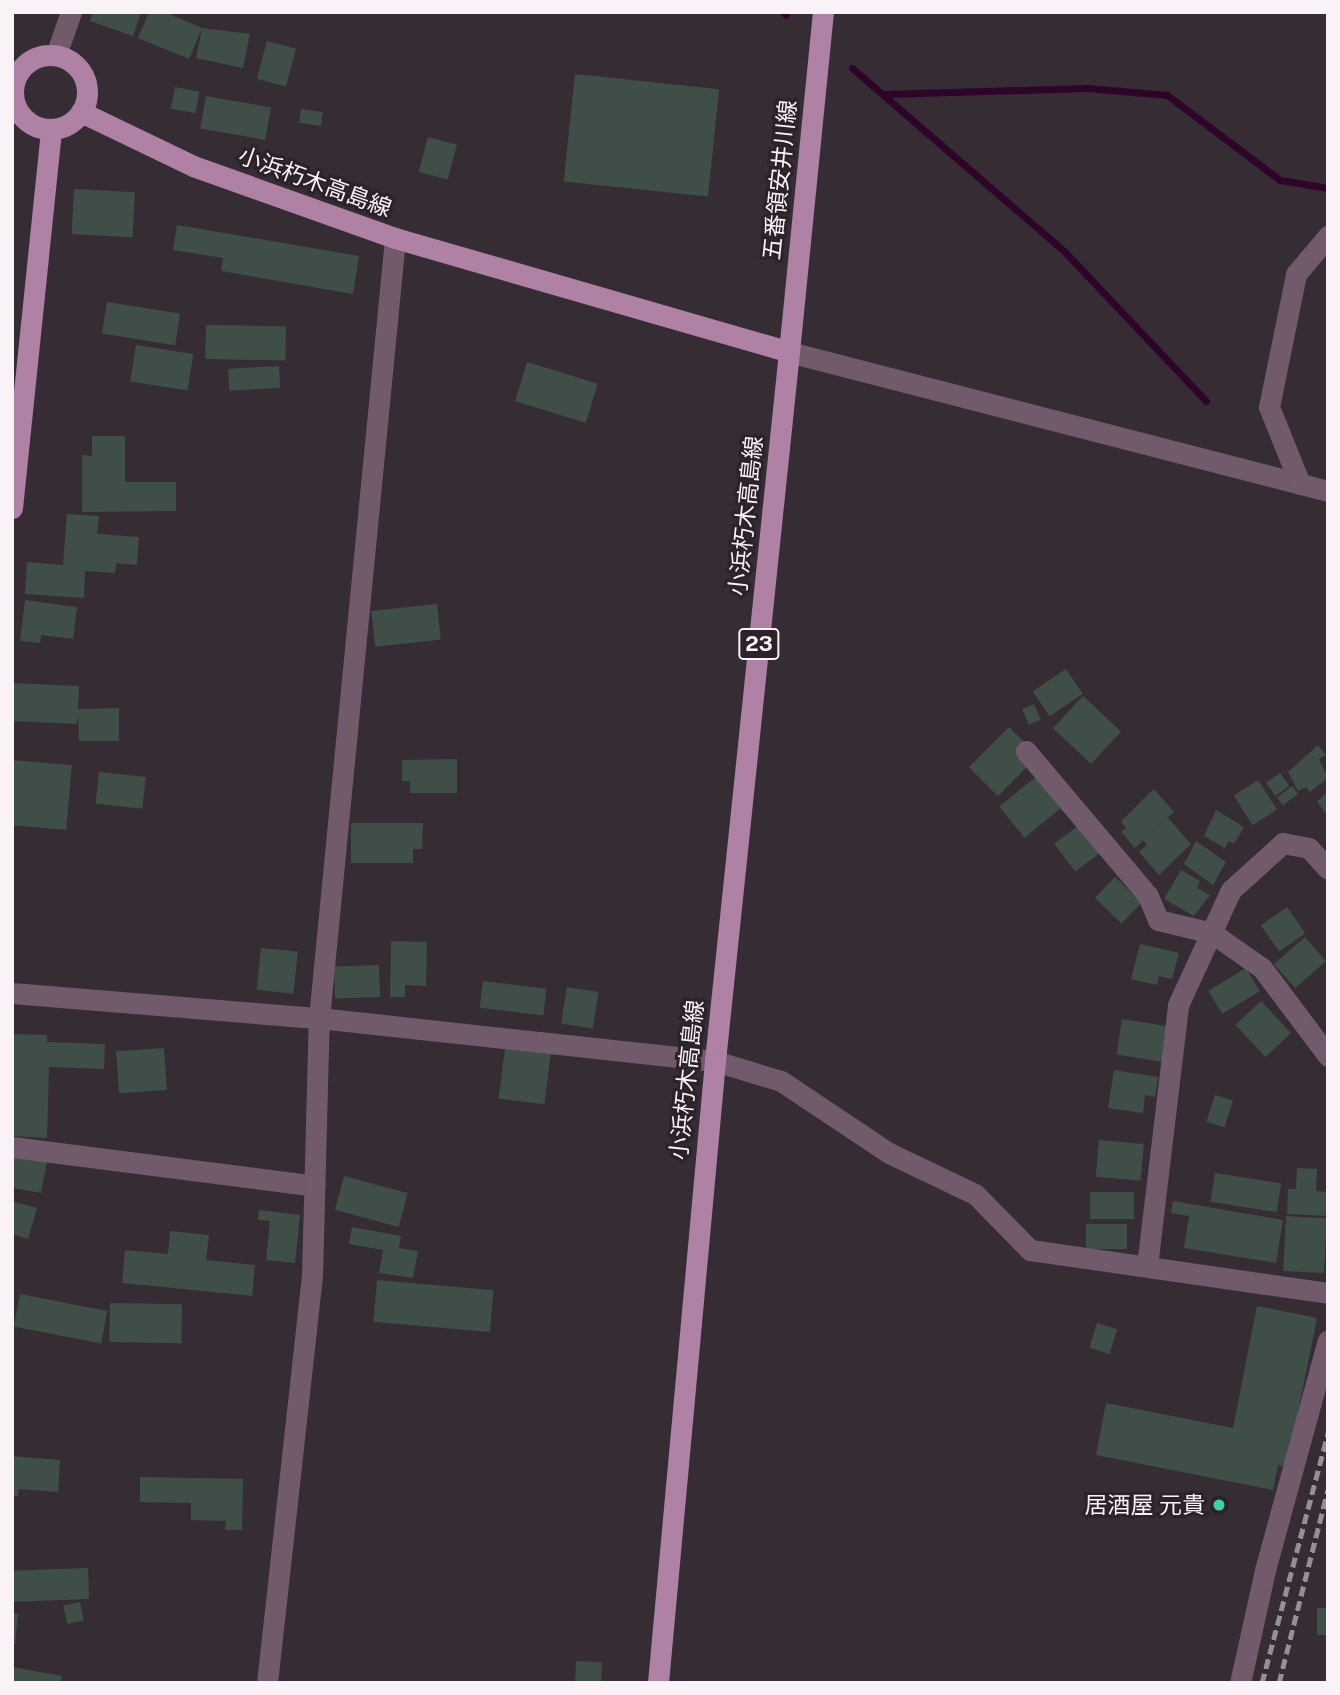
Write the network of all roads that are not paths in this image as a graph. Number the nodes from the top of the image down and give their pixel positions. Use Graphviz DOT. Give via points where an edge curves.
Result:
graph roads {
  1 [pos="71,12"];
  2 [pos="823,12"];
  3 [pos="56,55"];
  4 [pos="14,76"];
  5 [pos="81,112"];
  6 [pos="51,129"];
  7 [pos="1328,236"];
  8 [pos="395,238"];
  9 [pos="789,352"];
  10 [pos="1300,484"];
  11 [pos="1328,491"];
  12 [pos="12,508"];
  13 [pos="1026,751"];
  14 [pos="1328,869"];
  15 [pos="1212,933"];
  16 [pos="12,993"];
  17 [pos="318,1018"];
  18 [pos="1328,1056"];
  19 [pos="715,1061"];
  20 [pos="12,1147"];
  21 [pos="315,1186"];
  22 [pos="1147,1266"];
  23 [pos="1328,1293"];
  24 [pos="1328,1340"];
  25 [pos="267,1683"];
  26 [pos="658,1683"];
  27 [pos="1240,1683"];
  1 -- 3 [label="street"];
  2 -- 9 [label="main road, 五番領安井川線"];
  3 -- 4 [label="main road" via="32,59"];
  3 -- 5 [label="main road" via="78,67 84,77 87,89"];
  4 -- 6 [label="main road" via="19,113 39,127"];
  5 -- 6 [label="main road" via="73,121"];
  5 -- 8 [label="main road, 小浜朽木高島線" via="193,166"];
  6 -- 12 [label="main road"];
  7 -- 10 [label="street" via="1296,274 1269,407"];
  8 -- 9 [label="main road, 小浜朽木高島線"];
  8 -- 17 [label="street"];
  9 -- 10 [label="street"];
  9 -- 19 [label="main road, 小浜朽木高島線 / 23"];
  10 -- 11 [label="street"];
  13 -- 15 [label="street" via="1147,896 1158,920"];
  14 -- 15 [label="street" via="1309,848 1283,843 1231,890"];
  15 -- 18 [label="street" via="1262,968"];
  15 -- 22 [label="street" via="1178,1005"];
  16 -- 17 [label="street"];
  17 -- 19 [label="street"];
  17 -- 21 [label="street"];
  19 -- 22 [label="street" via="781,1081 889,1153 975,1194 1030,1250"];
  19 -- 26 [label="main road, 小浜朽木高島線 / 23"];
  20 -- 21 [label="street"];
  21 -- 25 [label="street" via="312,1277"];
  22 -- 23 [label="street"];
  24 -- 27 [label="street" via="1265,1570"];
}
